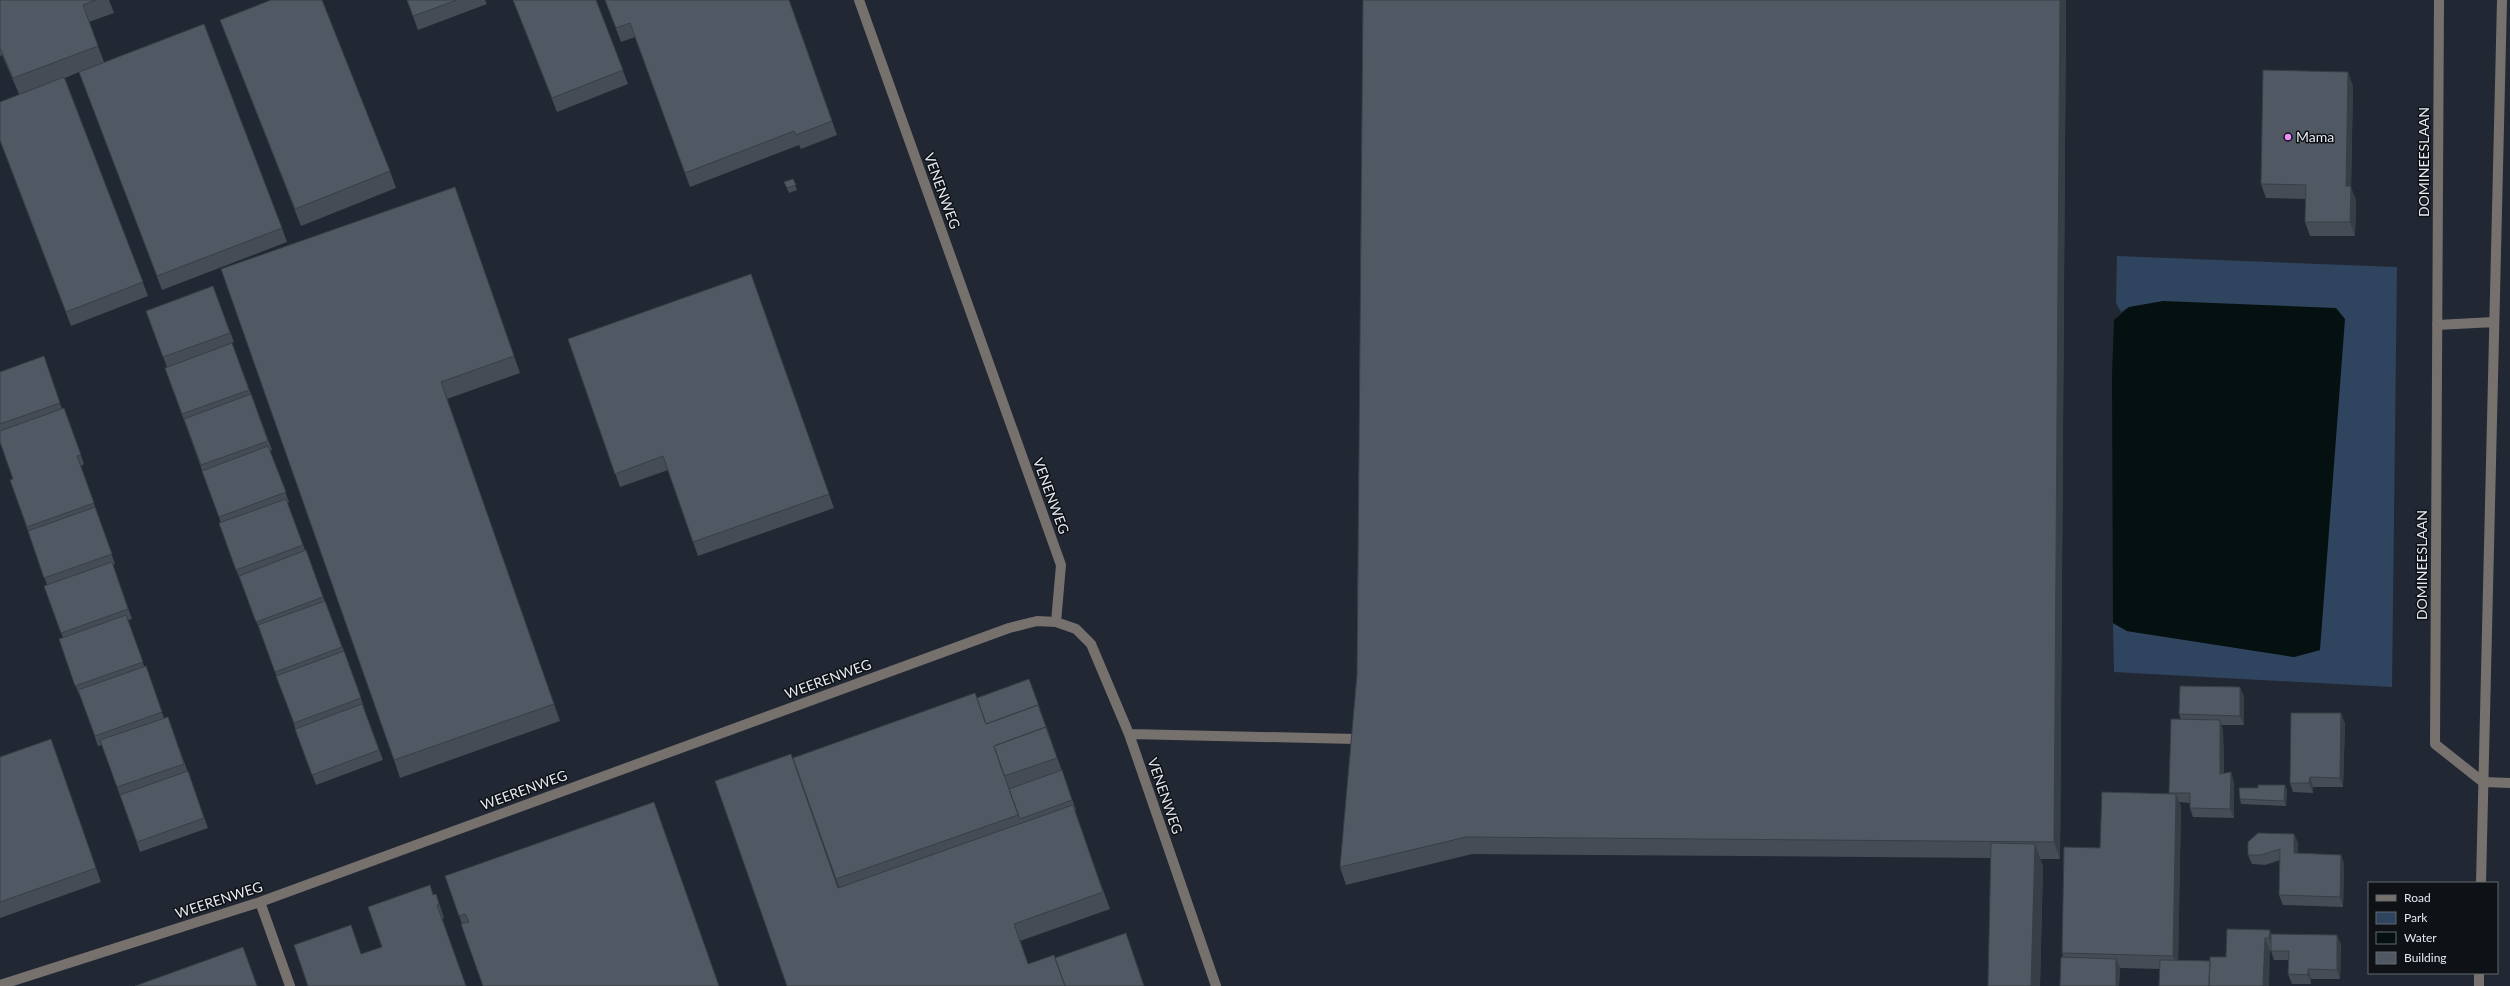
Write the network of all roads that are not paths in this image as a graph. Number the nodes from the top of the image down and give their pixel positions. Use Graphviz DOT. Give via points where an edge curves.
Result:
graph roads {
  1 [pos="859,0"];
  2 [pos="2439,0"];
  3 [pos="2502,0"];
  4 [pos="2506,16"];
  5 [pos="2494,322"];
  6 [pos="2437,325"];
  7 [pos="1056,622"];
  8 [pos="1129,734"];
  9 [pos="1356,739"];
  10 [pos="2483,782"];
  11 [pos="2510,783"];
  12 [pos="2481,882"];
  13 [pos="260,902"];
  14 [pos="2479,974"];
  15 [pos="0,986"];
  16 [pos="290,986"];
  17 [pos="1216,986"];
  18 [pos="2479,986"];
  1 -- 7 [label="street, VENENWEG" via="1061,565"];
  2 -- 6 [label="street, DOMINEESLAAN"];
  3 -- 4 [label="street"];
  4 -- 5 [label="street"];
  5 -- 6 [label="street"];
  5 -- 10 [label="street"];
  6 -- 10 [label="street, DOMINEESLAAN" via="2435,744"];
  7 -- 8 [label="street, VENENWEG" via="1076,629 1091,644"];
  7 -- 13 [label="street, WEERENWEG" via="1037,621 1009,628"];
  8 -- 9 [label="street"];
  8 -- 17 [label="street, VENENWEG"];
  10 -- 11 [label="street"];
  10 -- 12 [label="street"];
  13 -- 15 [label="street, WEERENWEG"];
  13 -- 16 [label="street"];
  14 -- 18 [label="street"];
}
